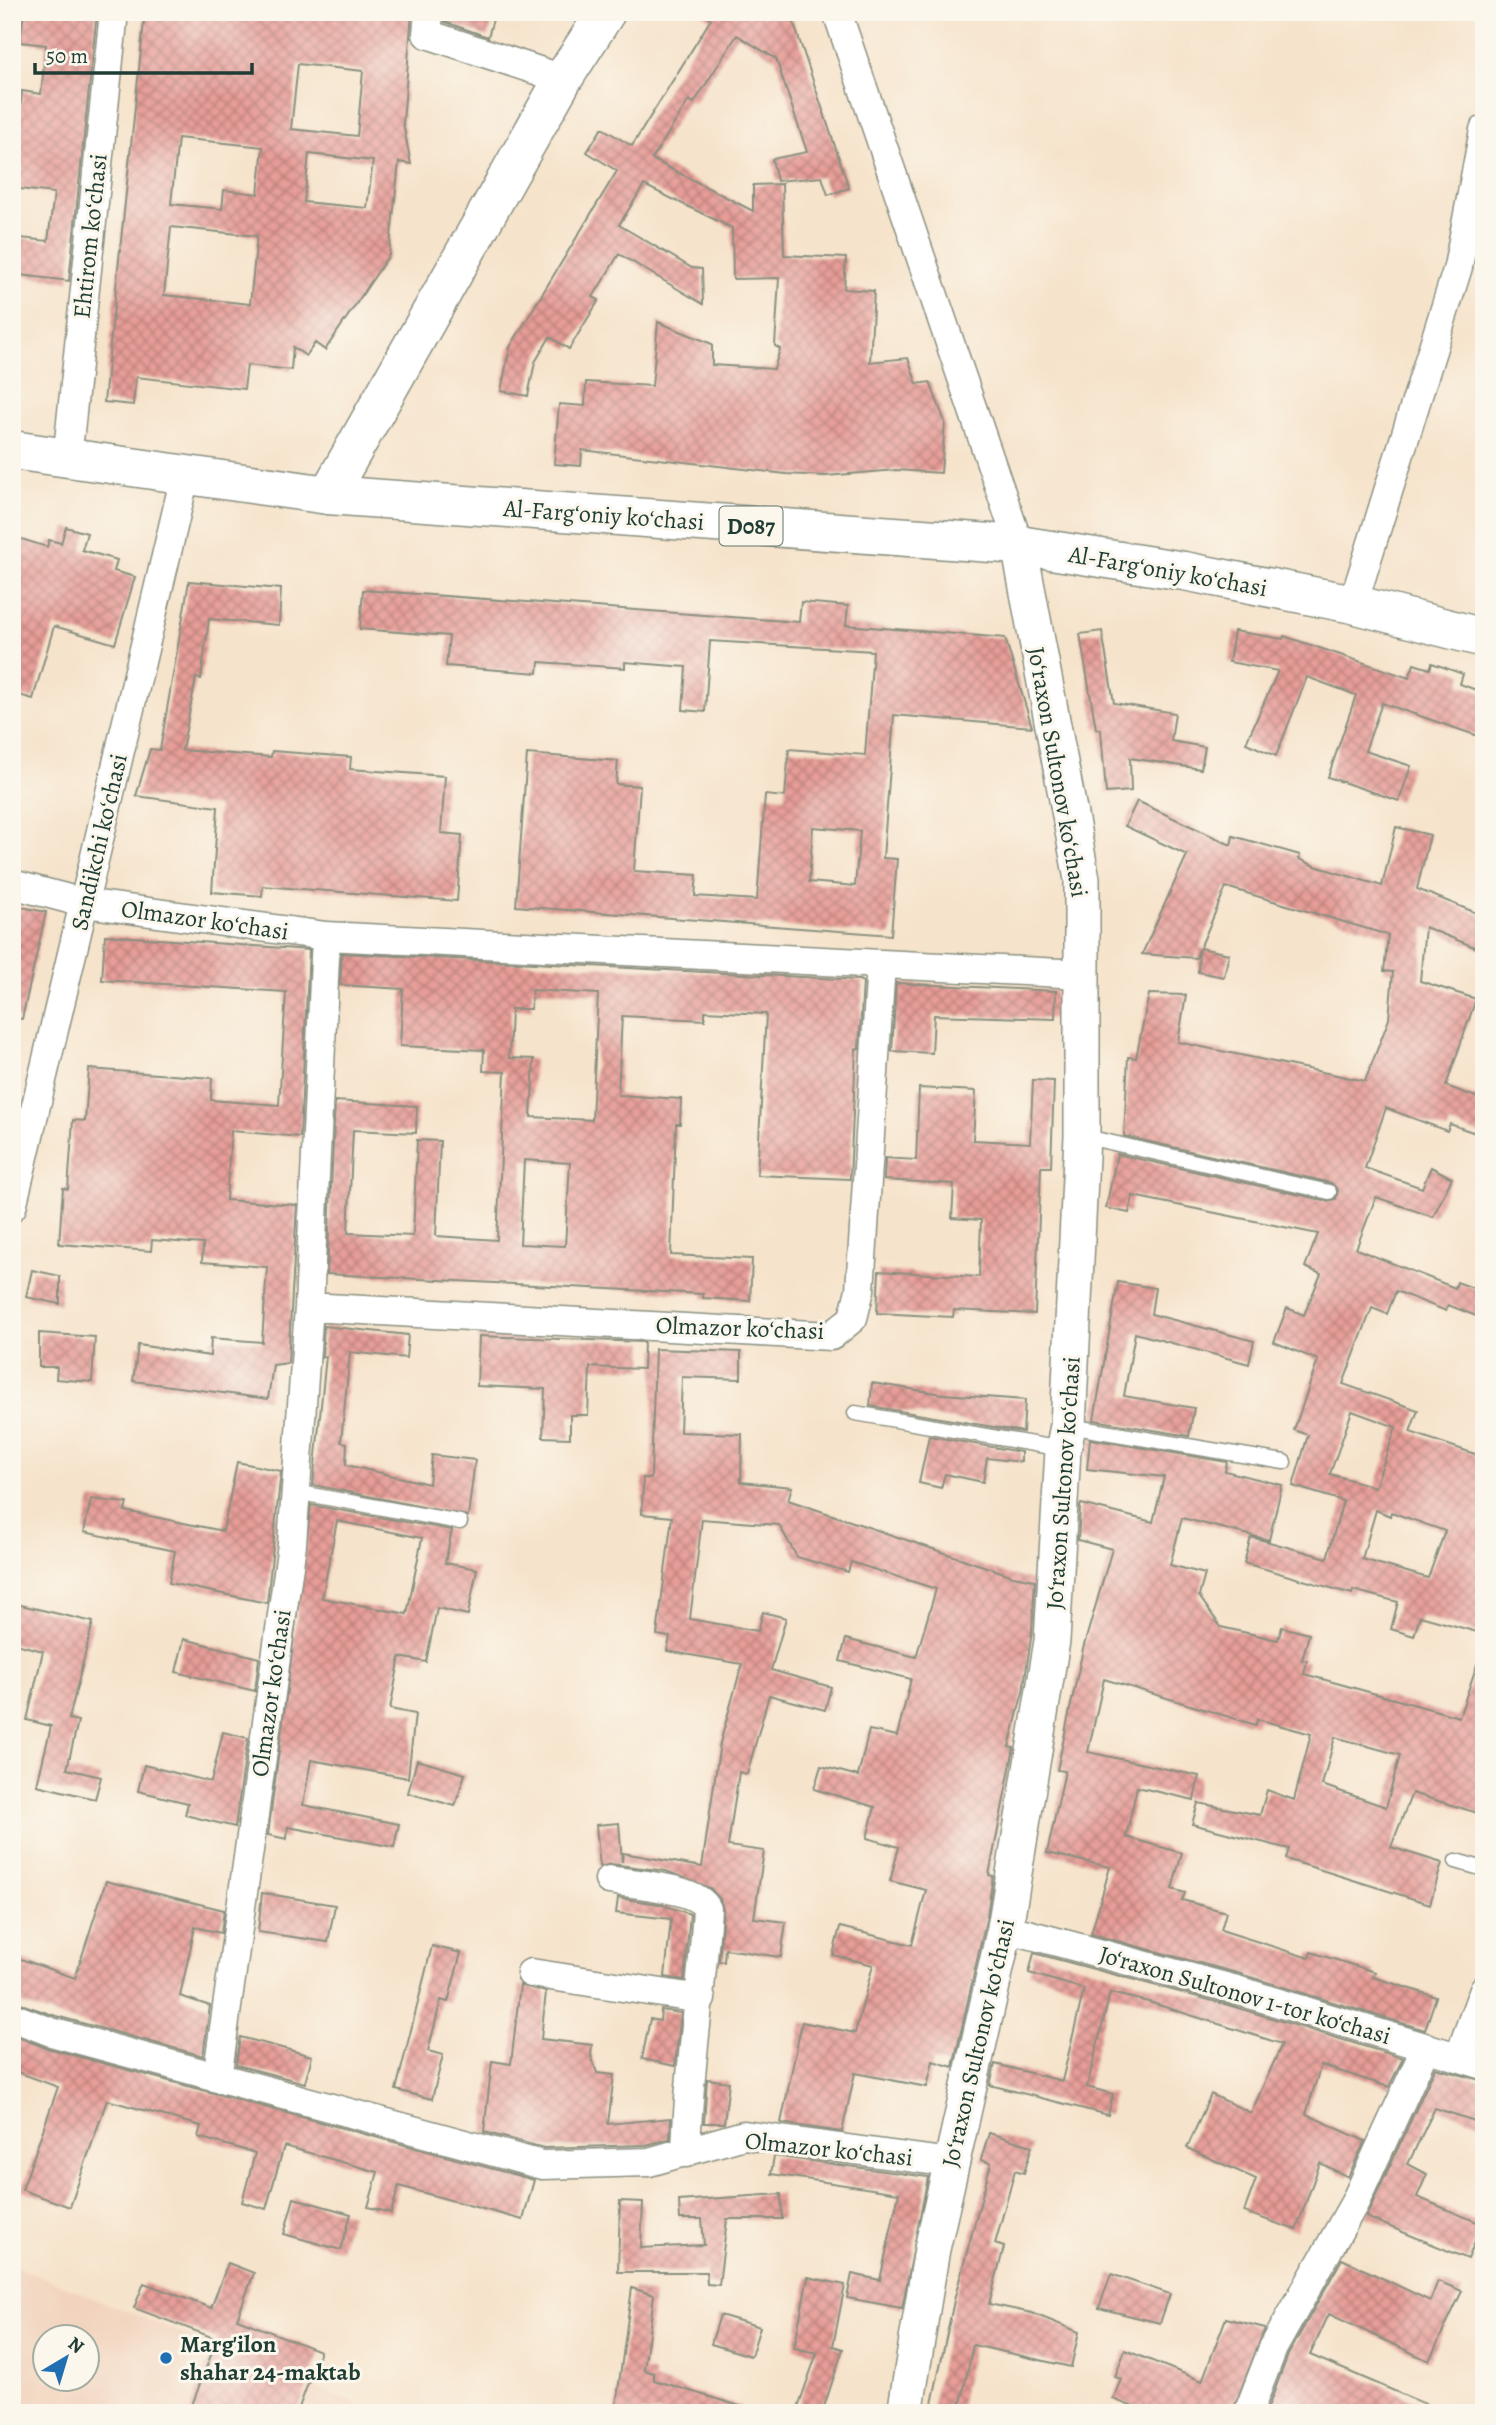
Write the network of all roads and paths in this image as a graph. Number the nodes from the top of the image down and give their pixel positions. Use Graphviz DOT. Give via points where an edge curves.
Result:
graph roads {
  1 [pos="114,12"];
  2 [pos="429,12"];
  3 [pos="606,12"];
  4 [pos="837,12"];
  5 [pos="563,79"];
  6 [pos="1484,130"];
  7 [pos="12,450"];
  8 [pos="67,460"];
  9 [pos="185,476"];
  10 [pos="328,495"];
  11 [pos="1019,545"];
  12 [pos="1353,604"];
  13 [pos="1484,638"];
  14 [pos="12,884"];
  15 [pos="84,903"];
  16 [pos="326,936"];
  17 [pos="881,964"];
  18 [pos="1081,974"];
  19 [pos="1083,1136"];
  20 [pos="1329,1192"];
  21 [pos="12,1208"];
  22 [pos="309,1307"];
  23 [pos="855,1413"];
  24 [pos="1066,1438"];
  25 [pos="1284,1462"];
  26 [pos="295,1492"];
  27 [pos="460,1522"];
  28 [pos="1457,1861"];
  29 [pos="1484,1869"];
  30 [pos="609,1881"];
  31 [pos="1005,1928"];
  32 [pos="531,1973"];
  33 [pos="1484,1989"];
  34 [pos="701,1999"];
  35 [pos="12,2017"];
  36 [pos="1426,2047"];
  37 [pos="1471,2061"];
  38 [pos="217,2078"];
  39 [pos="686,2152"];
  40 [pos="951,2163"];
  41 [pos="905,2413"];
  42 [pos="1248,2413"];
  1 -- 8 [label="street, Ehtirom koʻchasi"];
  2 -- 5 [label="street" via="427,34"];
  3 -- 5 [label="main road"];
  4 -- 11 [label="street"];
  5 -- 10 [label="main road"];
  6 -- 12 [label="street" via="1458,267"];
  7 -- 8 [label="main road, Al-Fargʻoniy koʻchasi / D087"];
  8 -- 9 [label="main road, Al-Fargʻoniy koʻchasi / D087"];
  9 -- 10 [label="main road, Al-Fargʻoniy koʻchasi / D087"];
  9 -- 15 [label="street, Sandikchi koʻchasi"];
  10 -- 11 [label="main road, Al-Fargʻoniy koʻchasi / D087"];
  11 -- 12 [label="main road, Al-Fargʻoniy koʻchasi / D087"];
  11 -- 18 [label="street, Joʻraxon Sultonov koʻchasi" via="1082,879"];
  12 -- 13 [label="main road, Al-Fargʻoniy koʻchasi / D087"];
  14 -- 15 [label="street, Olmazor koʻchasi"];
  15 -- 16 [label="street, Olmazor koʻchasi"];
  15 -- 21 [label="street, Sandikchi koʻchasi"];
  16 -- 17 [label="street, Olmazor koʻchasi"];
  16 -- 22 [label="street, Olmazor koʻchasi"];
  17 -- 18 [label="street, Olmazor koʻchasi"];
  17 -- 22 [label="street, Olmazor koʻchasi" via="860,1290 853,1318 831,1336"];
  18 -- 19 [label="street, Joʻraxon Sultonov koʻchasi"];
  19 -- 20 [label="lane"];
  19 -- 24 [label="street, Joʻraxon Sultonov koʻchasi"];
  22 -- 26 [label="street, Olmazor koʻchasi"];
  23 -- 24 [label="lane"];
  24 -- 25 [label="lane"];
  24 -- 31 [label="street, Joʻraxon Sultonov koʻchasi" via="1052,1641"];
  26 -- 27 [label="lane"];
  26 -- 38 [label="street, Olmazor koʻchasi" via="292,1544"];
  28 -- 29 [label="lane"];
  30 -- 34 [label="street" via="684,1893 704,1903"];
  31 -- 36 [label="street, Jo‘raxon Sultonov 1-tor ko‘chasi"];
  31 -- 40 [label="street, Joʻraxon Sultonov koʻchasi"];
  32 -- 34 [label="street"];
  33 -- 37 [label="street"];
  34 -- 39 [label="street" via="688,2095"];
  35 -- 38 [label="street, Olmazor koʻchasi"];
  36 -- 37 [label="street, Jo‘raxon Sultonov 1-tor ko‘chasi"];
  36 -- 42 [label="street" via="1355,2202 1273,2348"];
  38 -- 39 [label="street, Olmazor koʻchasi" via="542,2165 649,2162"];
  39 -- 40 [label="street, Olmazor koʻchasi" via="744,2135"];
  40 -- 41 [label="street, Joʻraxon Sultonov koʻchasi"];
}
